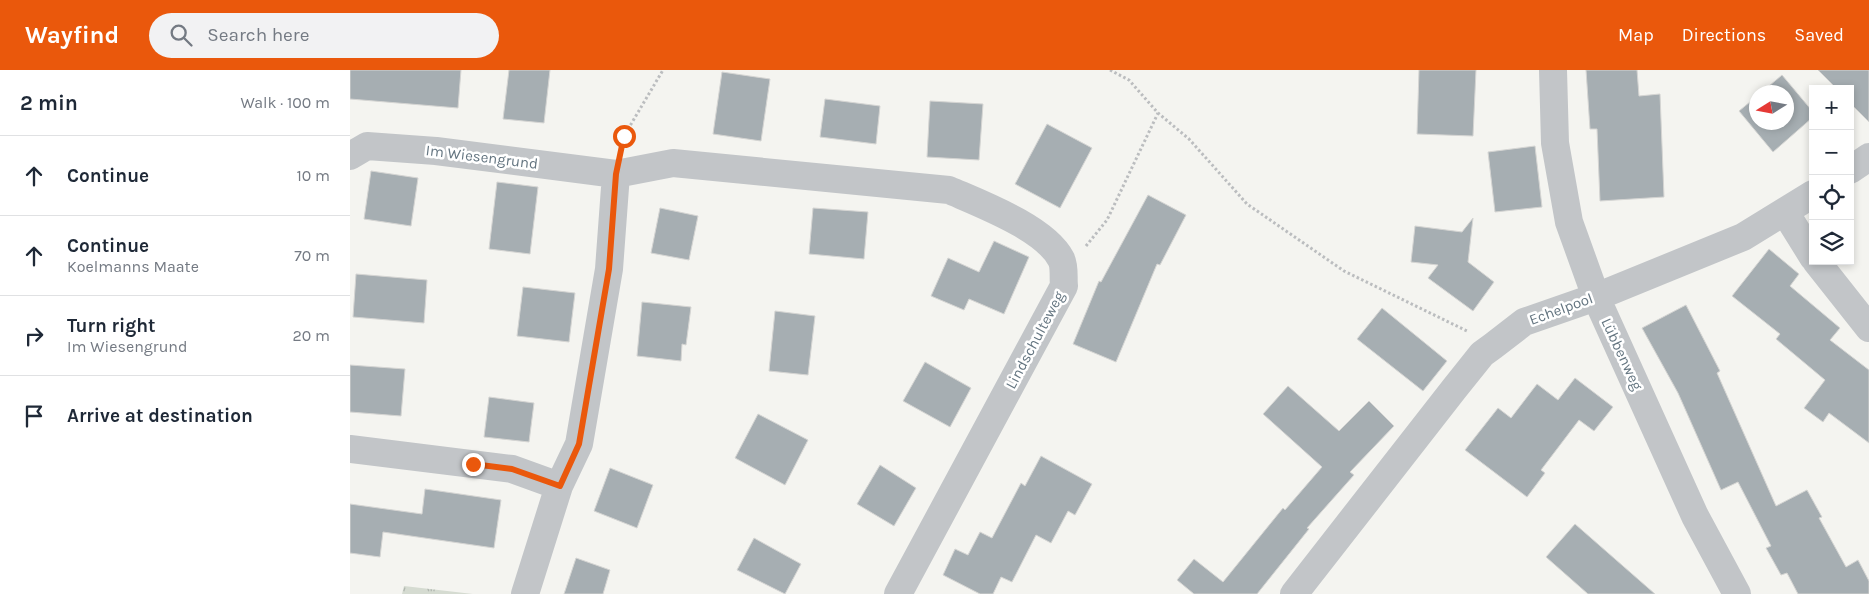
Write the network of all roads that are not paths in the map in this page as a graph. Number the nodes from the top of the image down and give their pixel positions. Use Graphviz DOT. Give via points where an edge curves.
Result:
graph roads {
  1 [pos="1553,70"];
  2 [pos="350,156"];
  3 [pos="1869,157"];
  4 [pos="1854,167"];
  5 [pos="616,174"];
  6 [pos="1809,197"];
  7 [pos="1785,212"];
  8 [pos="1809,251"];
  9 [pos="1819,265"];
  10 [pos="1596,297"];
  11 [pos="1869,328"];
  12 [pos="350,449"];
  13 [pos="560,486"];
  14 [pos="525,594"];
  15 [pos="898,594"];
  16 [pos="1294,594"];
  17 [pos="1737,594"];
  1 -- 10 [label="street, Lübbenweg" via="1555,143 1569,222"];
  2 -- 5 [label="street, Im Wiesengrund" via="367,146 377,146 436,150"];
  3 -- 4 [label="street"];
  5 -- 13 [label="street" via="609,269 579,444"];
  5 -- 15 [label="street, Lindschulteweg" via="673,163 949,190 1045,238 1062,261 1064,286"];
  6 -- 7 [label="street, Echelpool"];
  7 -- 8 [label="street"];
  7 -- 10 [label="street, Echelpool" via="1743,237"];
  9 -- 11 [label="street"];
  10 -- 16 [label="street, Echelpool" via="1524,322 1482,354"];
  10 -- 17 [label="street, Lübbenweg" via="1695,516"];
  12 -- 13 [label="street" via="512,469"];
  13 -- 14 [label="street"];
}
